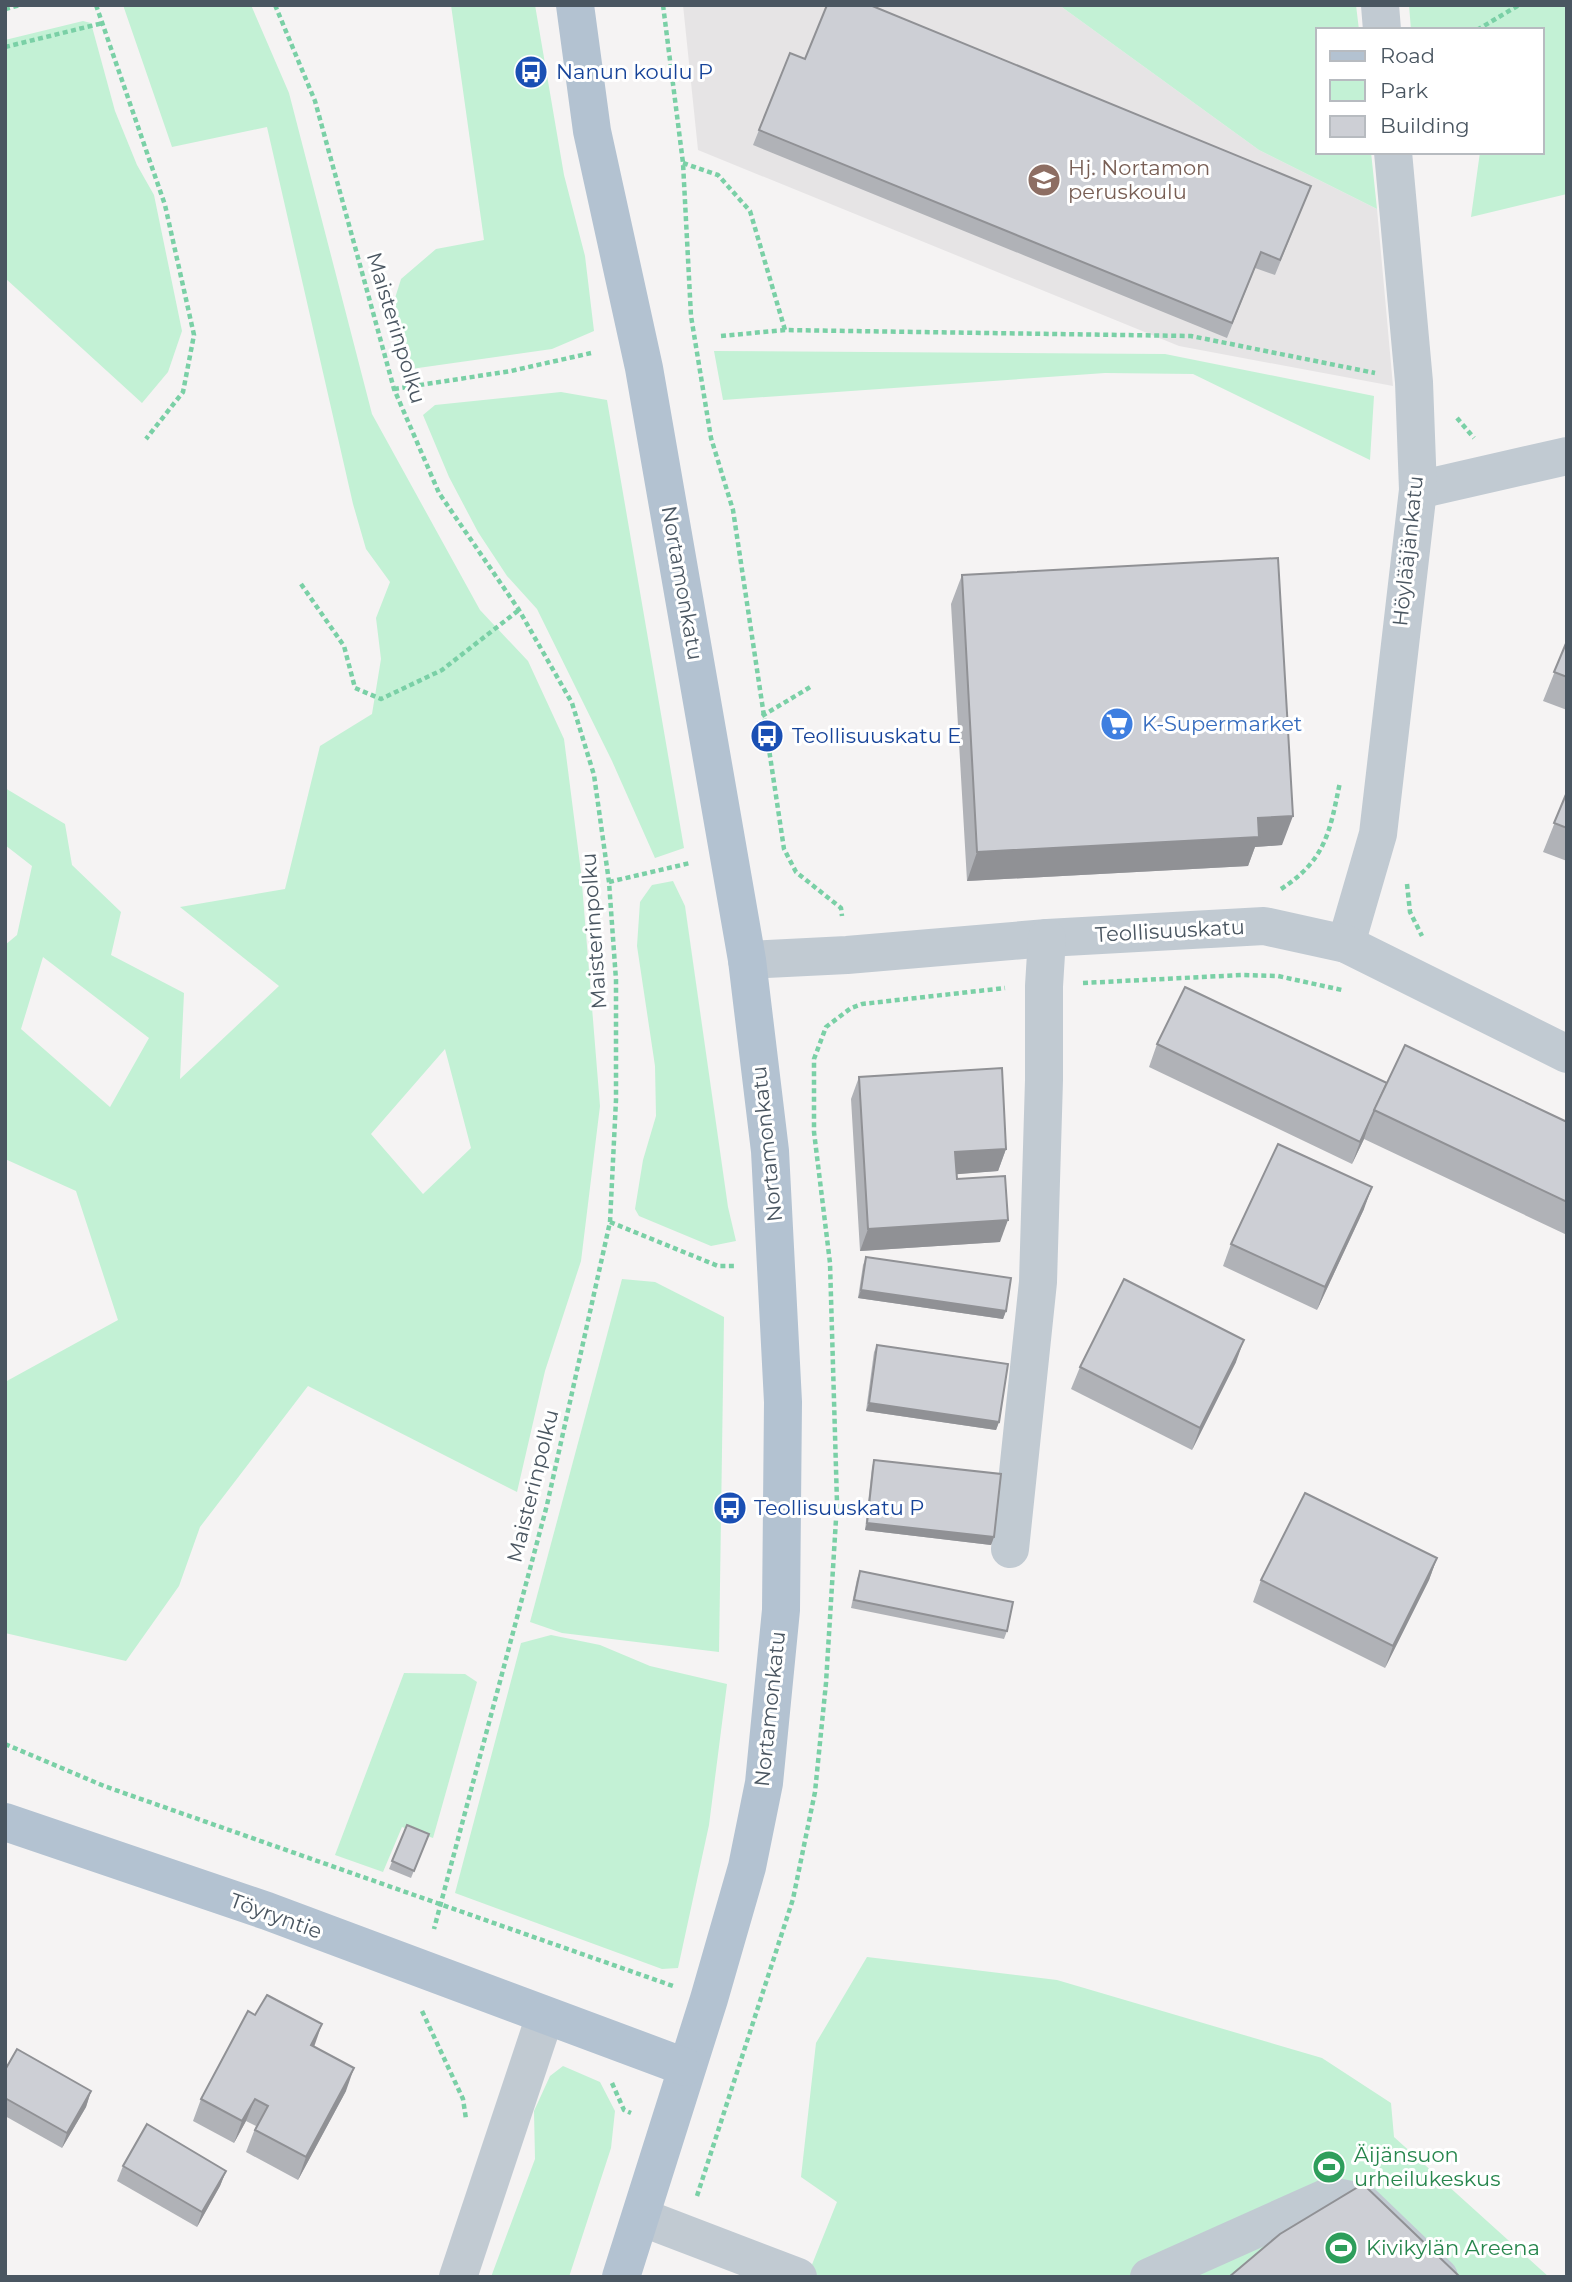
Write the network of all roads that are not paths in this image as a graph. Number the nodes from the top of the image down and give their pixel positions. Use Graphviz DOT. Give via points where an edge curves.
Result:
graph roads {
  1 [pos="575,5"];
  2 [pos="1380,5"];
  3 [pos="1382,28"];
  4 [pos="1393,154"];
  5 [pos="1567,456"];
  6 [pos="1418,490"];
  7 [pos="1047,938"];
  8 [pos="1346,944"];
  9 [pos="747,960"];
  10 [pos="1567,1054"];
  11 [pos="1010,1549"];
  12 [pos="5,1822"];
  13 [pos="545,2016"];
  14 [pos="685,2067"];
  15 [pos="641,2217"];
  16 [pos="458,2277"];
  17 [pos="621,2277"];
  18 [pos="798,2277"];
  19 [pos="1149,2277"];
  20 [pos="1439,2277"];
  1 -- 9 [label="main road, Nortamonkatu" via="592,131 644,368"];
  2 -- 3 [label="street"];
  4 -- 6 [label="street, Höylääjänkatu" via="1414,382"];
  5 -- 6 [label="street"];
  6 -- 8 [label="street, Höylääjänkatu" via="1378,834"];
  7 -- 8 [label="street, Teollisuuskatu" via="1264,926"];
  7 -- 9 [label="street, Teollisuuskatu"];
  7 -- 11 [label="street" via="1038,1282"];
  8 -- 10 [label="street, Teollisuuskatu"];
  9 -- 14 [label="main road, Nortamonkatu" via="779,1264 781,1610 764,1783 747,1867"];
  12 -- 13 [label="main road, Töyryntie" via="267,1911"];
  13 -- 14 [label="main road, Töyryntie"];
  13 -- 16 [label="street"];
  14 -- 15 [label="main road, Nortamonkatu"];
  15 -- 17 [label="main road, Nortamonkatu"];
  15 -- 18 [label="street"];
  19 -- 20 [label="street" via="1330,2196 1360,2202"];
}
